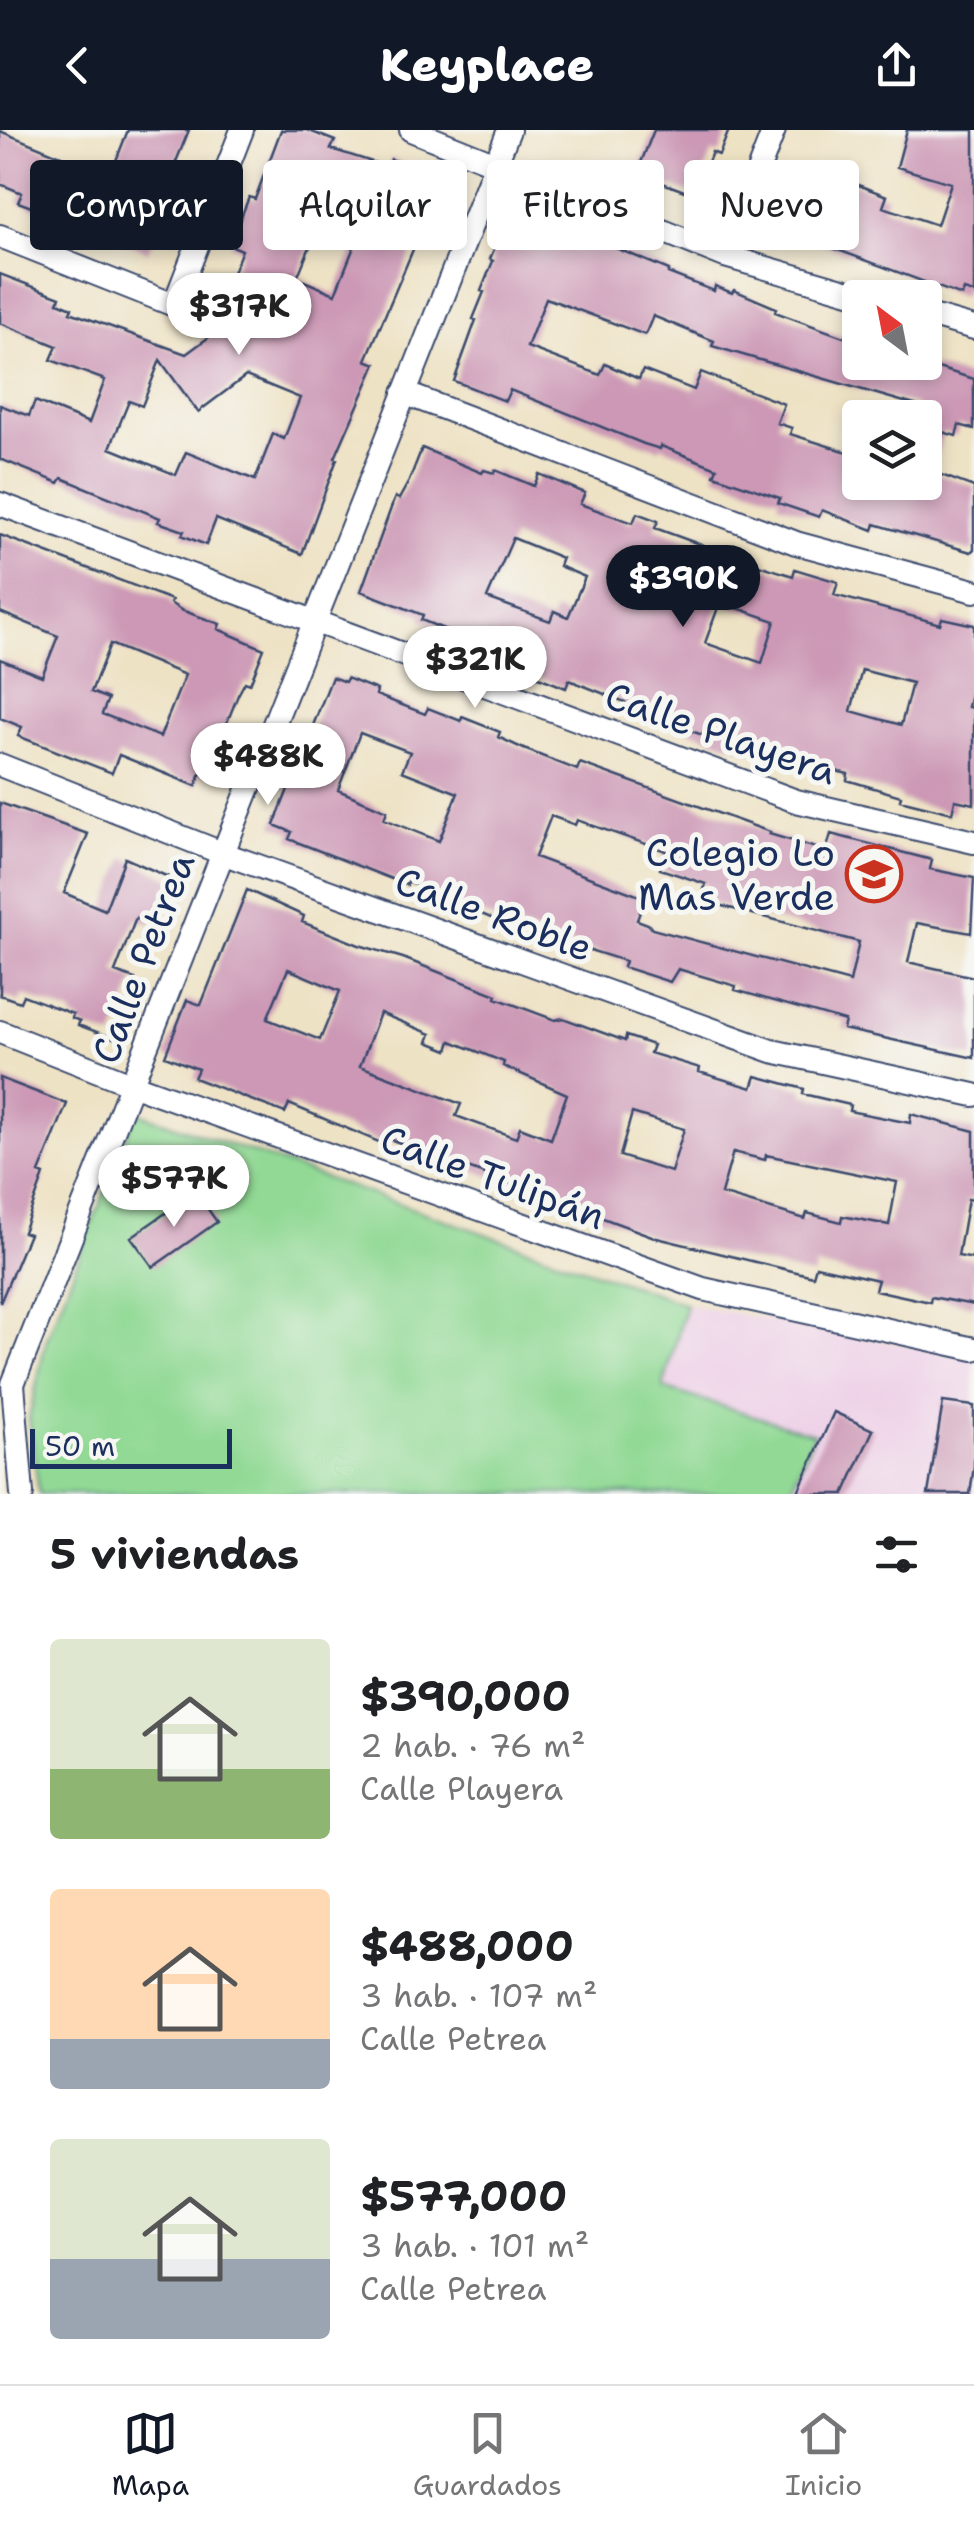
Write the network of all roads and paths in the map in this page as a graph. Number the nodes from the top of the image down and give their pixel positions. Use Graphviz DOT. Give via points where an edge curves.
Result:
graph roads {
  1 [pos="242,130"];
  2 [pos="411,130"];
  3 [pos="508,130"];
  4 [pos="774,130"];
  5 [pos="488,160"];
  6 [pos="497,160"];
  7 [pos="487,186"];
  8 [pos="664,231"];
  9 [pos="0,236"];
  10 [pos="726,256"];
  11 [pos="842,290"];
  12 [pos="942,319"];
  13 [pos="974,328"];
  14 [pos="404,393"];
  15 [pos="0,504"];
  16 [pos="974,591"];
  17 [pos="313,623"];
  18 [pos="0,766"];
  19 [pos="974,842"];
  20 [pos="222,853"];
  21 [pos="0,1032"];
  22 [pos="131,1084"];
  23 [pos="974,1095"];
  24 [pos="974,1349"];
  25 [pos="14,1489"];
  1 -- 9 [label="street" via="174,304"];
  2 -- 5 [label="street"];
  3 -- 6 [label="street, Calle Petrea"];
  4 -- 10 [label="street"];
  7 -- 14 [label="street, Calle Petrea"];
  8 -- 10 [label="street"];
  10 -- 11 [label="street"];
  12 -- 13 [label="street"];
  14 -- 16 [label="street" via="796,543"];
  14 -- 17 [label="street, Calle Petrea"];
  15 -- 17 [label="street, Calle Playera"];
  17 -- 19 [label="street, Calle Playera" via="796,801"];
  17 -- 20 [label="street, Calle Petrea"];
  18 -- 20 [label="street, Calle Roble"];
  20 -- 22 [label="street, Calle Petrea"];
  20 -- 23 [label="street, Calle Roble" via="772,1051"];
  21 -- 22 [label="street, Calle Tulipán"];
  22 -- 24 [label="street, Calle Tulipán" via="703,1290"];
  22 -- 25 [label="street, Calle Petrea" via="13,1384"];
}
